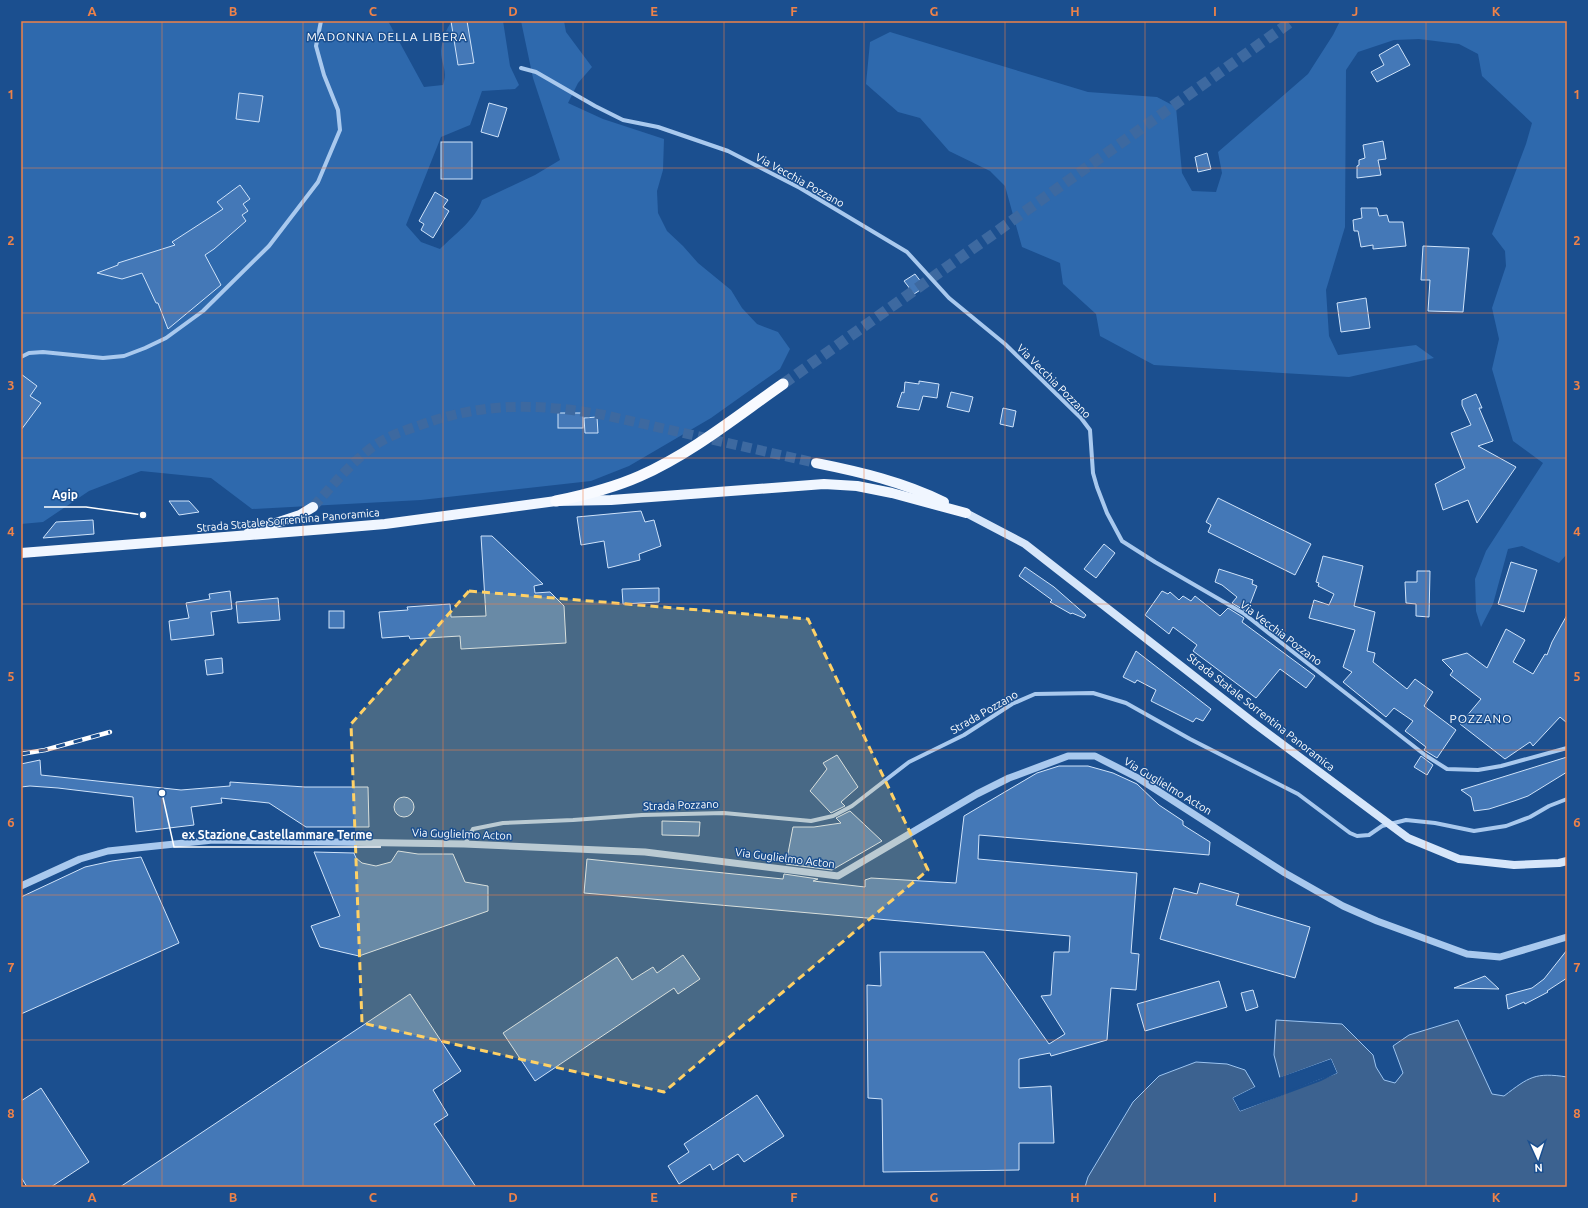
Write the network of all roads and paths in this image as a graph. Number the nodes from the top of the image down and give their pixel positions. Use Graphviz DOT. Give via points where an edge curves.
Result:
graph roads {
  1 [pos="321,21"];
  2 [pos="521,68"];
  3 [pos="21,357"];
  4 [pos="783,384"];
  5 [pos="816,463"];
  6 [pos="556,501"];
  7 [pos="313,507"];
  8 [pos="966,513"];
  9 [pos="234,537"];
  10 [pos="21,553"];
  11 [pos="1567,748"];
  12 [pos="1567,799"];
  13 [pos="1388,824"];
  14 [pos="464,844"];
  15 [pos="1567,861"];
  16 [pos="21,886"];
  17 [pos="1567,937"];
  1 -- 3 [label="street" via="316,46 338,110 340,130 318,182 269,246 203,311 166,338 145,348 124,356 103,358 43,352 29,353"];
  2 -- 11 [label="street, Via Vecchia Pozzano" via="536,72 623,120 658,127 728,151 800,188 907,252 949,298 1005,344 1081,418 1090,430 1093,473 1097,488 1107,514 1122,541 1243,613 1419,751 1442,766 1447,769 1478,770"];
  4 -- 6 [label="highway" via="694,447 666,463 616,486"];
  5 -- 8 [label="main road" via="911,487"];
  6 -- 8 [label="main road, Strada Statale Sorrentina Panoramica" via="611,500 824,484 856,486 892,493"];
  6 -- 9 [label="main road, Strada Statale Sorrentina Panoramica" via="385,524"];
  7 -- 9 [label="main road" via="300,515"];
  8 -- 13 [label="main road, Strada Statale Sorrentina Panoramica" via="1026,544 1254,723"];
  9 -- 10 [label="main road, Strada Statale Sorrentina Panoramica"];
  12 -- 13 [label="street, Strada Pozzano" via="1506,826 1474,831 1406,820"];
  13 -- 14 [label="street, Strada Pozzano" via="1377,828 1369,835 1357,836 1350,833 1298,794 1126,703 1093,693 1035,694 1012,704 964,735 909,762 852,806 833,816 811,821 724,813 503,823 473,829"];
  13 -- 15 [label="main road, Strada Statale Sorrentina Panoramica" via="1408,838 1459,859 1514,864"];
  14 -- 16 [label="street, Via Guglielmo Acton" via="213,840 108,851 80,859"];
  14 -- 17 [label="street, Via Guglielmo Acton" via="645,852 838,876 977,794 1009,778 1068,756 1095,756 1138,778 1285,873 1377,922 1467,954 1500,957"];
}
